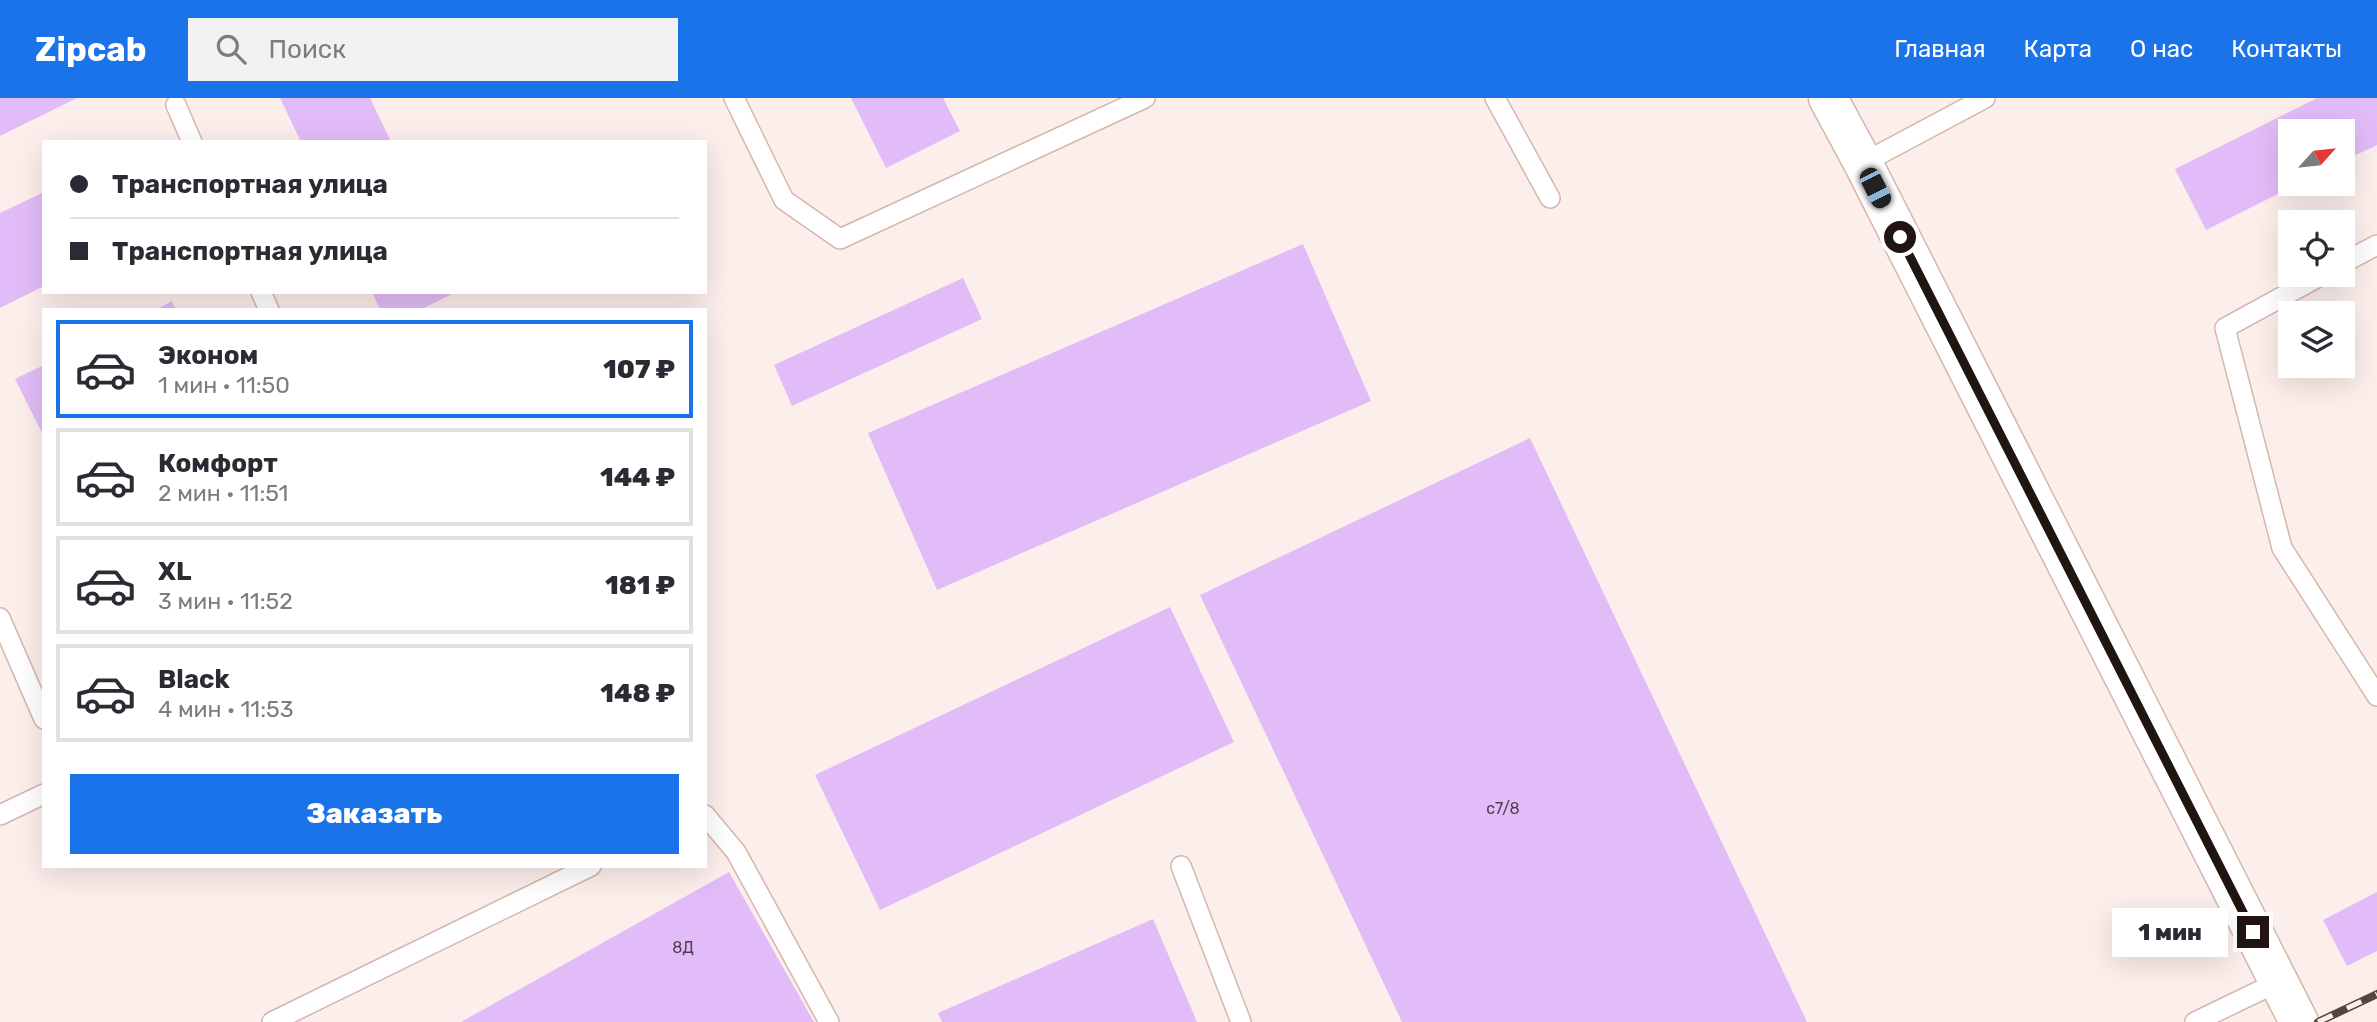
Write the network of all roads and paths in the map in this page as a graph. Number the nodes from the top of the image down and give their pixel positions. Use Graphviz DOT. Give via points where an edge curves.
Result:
graph roads {
  1 [pos="734,98"];
  2 [pos="1145,98"];
  3 [pos="1494,98"];
  4 [pos="1828,98"];
  5 [pos="1985,98"];
  6 [pos="176,105"];
  7 [pos="191,140"];
  8 [pos="1863,163"];
  9 [pos="1550,198"];
  10 [pos="2377,245"];
  11 [pos="2355,257"];
  12 [pos="2300,287"];
  13 [pos="0,618"];
  14 [pos="2377,696"];
  15 [pos="42,714"];
  16 [pos="42,795"];
  17 [pos="0,815"];
  18 [pos="707,817"];
  19 [pos="1181,866"];
  20 [pos="588,868"];
  21 [pos="2278,982"];
  22 [pos="272,1022"];
  23 [pos="829,1022"];
  24 [pos="1241,1022"];
  25 [pos="2195,1022"];
  26 [pos="2299,1022"];
  1 -- 2 [label="lane" via="784,201 840,239"];
  3 -- 9 [label="lane"];
  4 -- 8 [label="street"];
  5 -- 8 [label="lane"];
  6 -- 7 [label="lane"];
  8 -- 21 [label="street"];
  10 -- 11 [label="lane"];
  12 -- 14 [label="lane" via="2225,328 2282,548"];
  13 -- 15 [label="lane"];
  16 -- 17 [label="lane"];
  18 -- 23 [label="lane" via="736,852"];
  19 -- 24 [label="lane"];
  20 -- 22 [label="lane"];
  21 -- 25 [label="lane"];
  21 -- 26 [label="street"];
}
